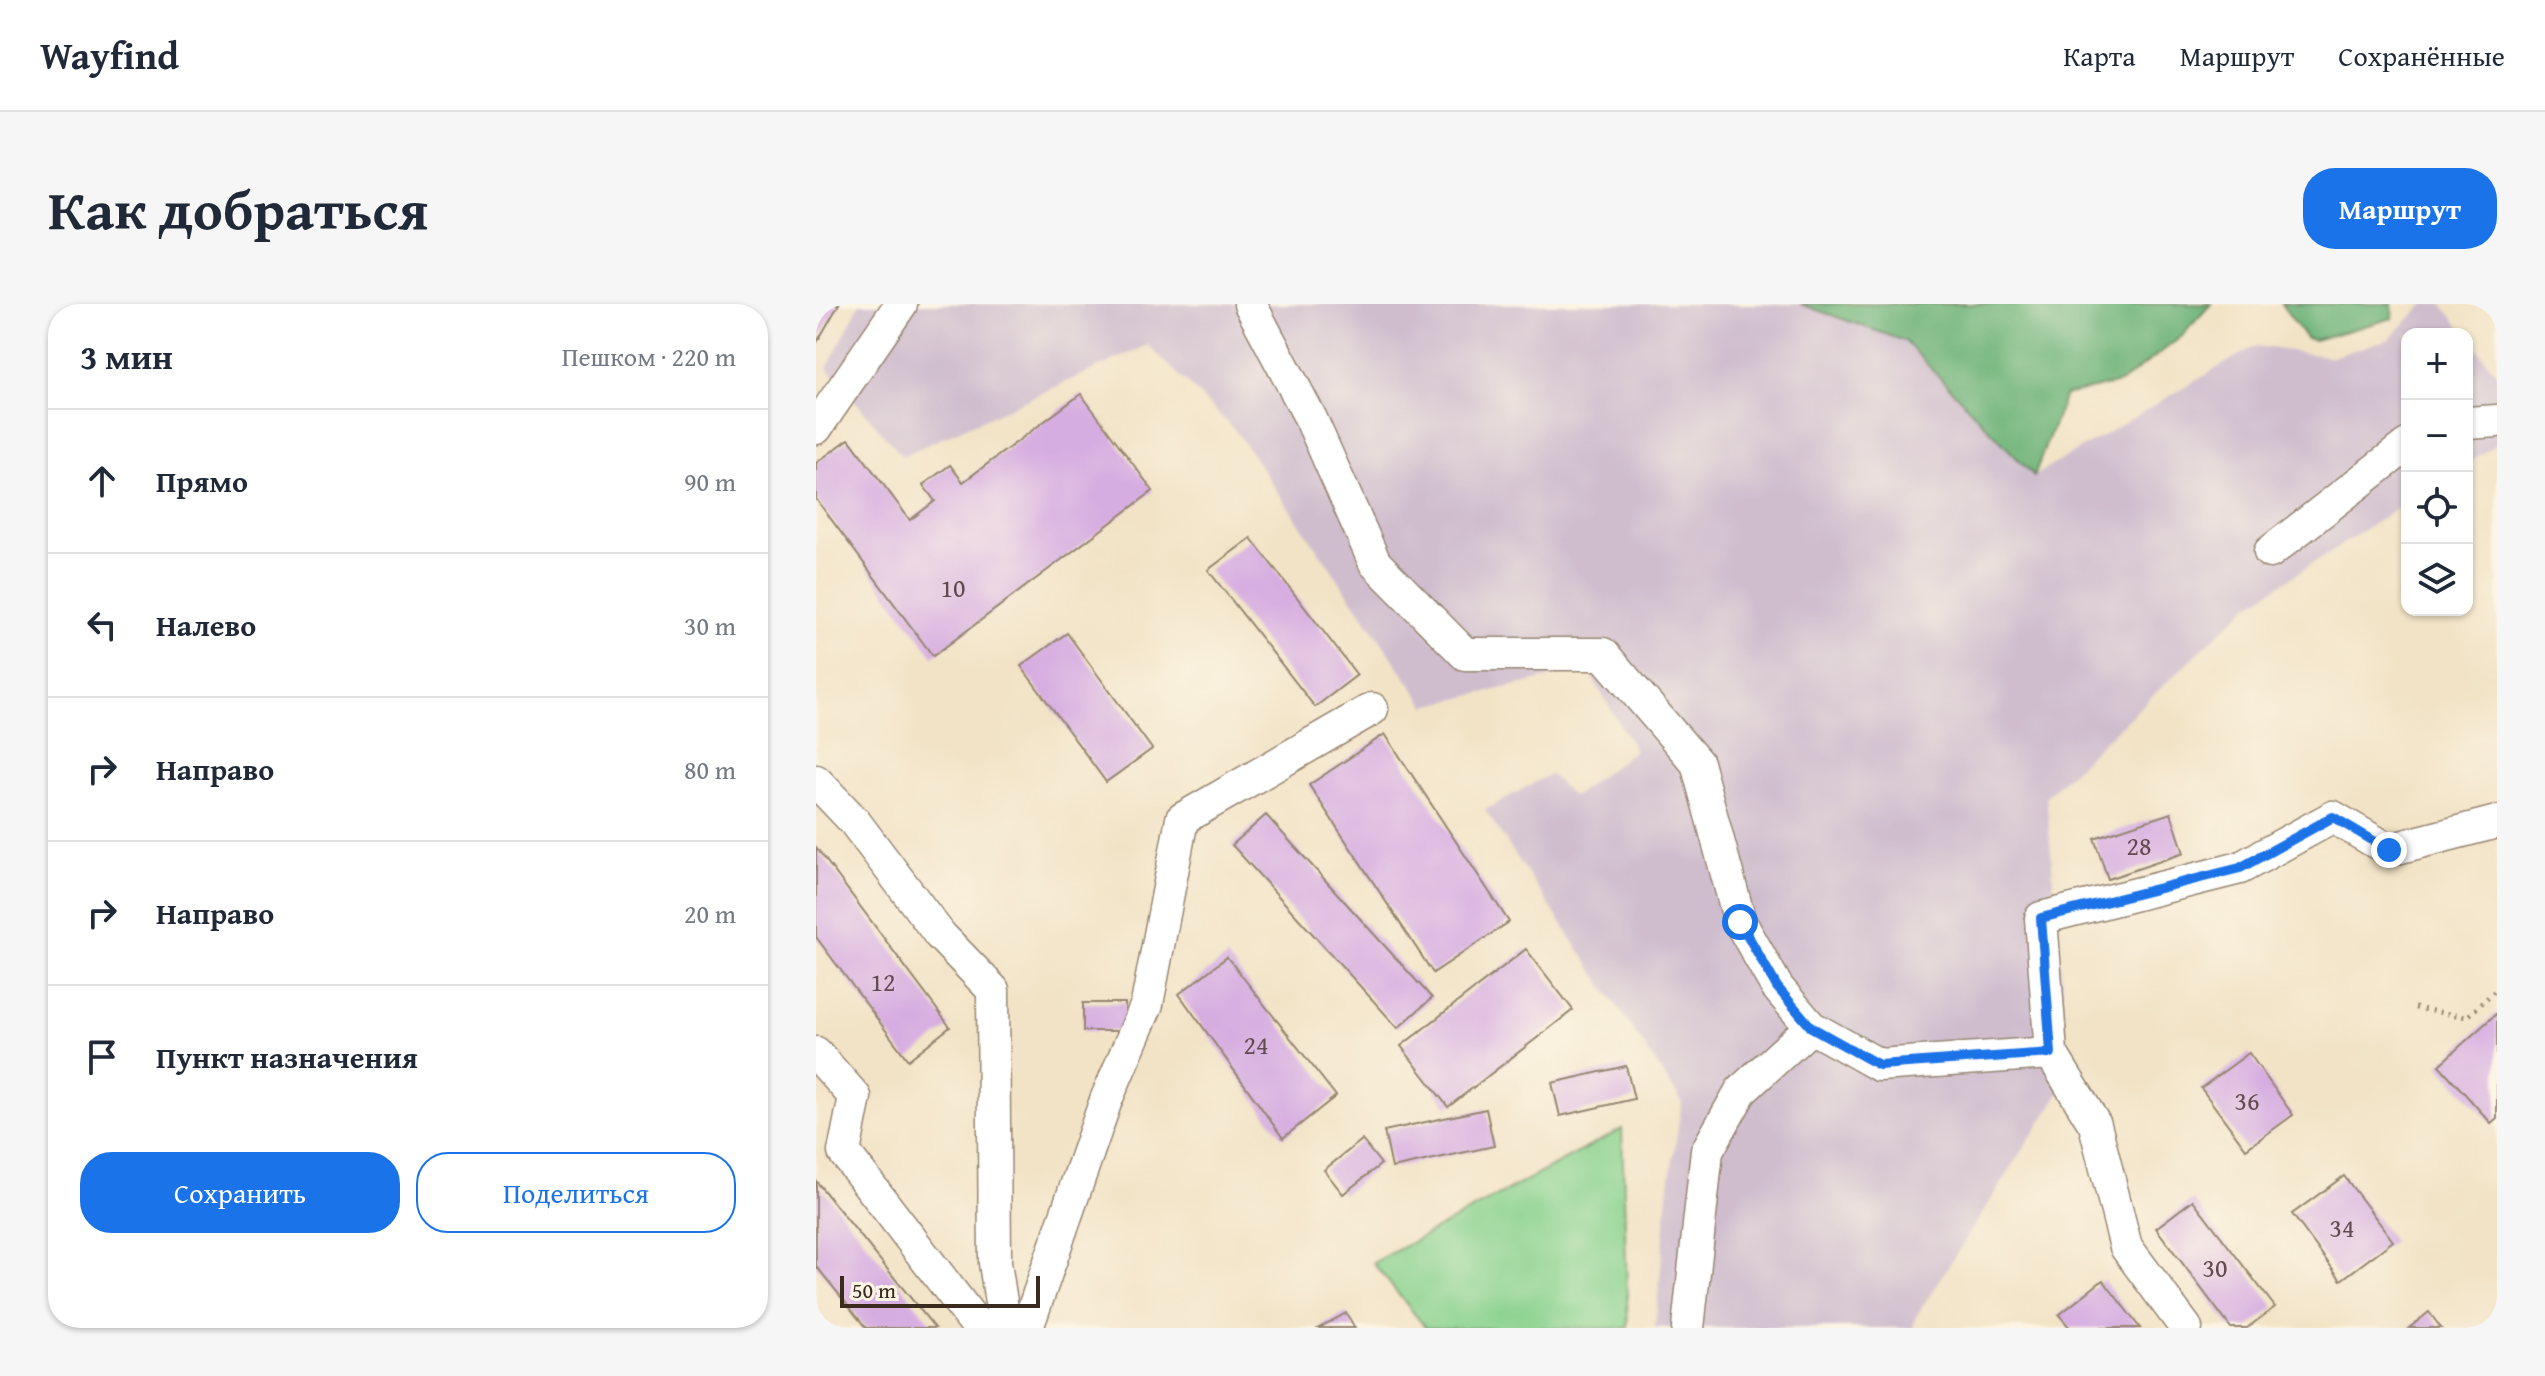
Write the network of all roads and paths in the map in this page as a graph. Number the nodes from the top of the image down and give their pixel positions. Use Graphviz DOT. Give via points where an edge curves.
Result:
graph roads {
  1 [pos="901,304"];
  2 [pos="1250,304"];
  3 [pos="2497,421"];
  4 [pos="2473,423"];
  5 [pos="816,428"];
  6 [pos="2401,450"];
  7 [pos="2270,552"];
  8 [pos="1372,709"];
  9 [pos="816,781"];
  10 [pos="2497,822"];
  11 [pos="2497,989"];
  12 [pos="2415,1008"];
  13 [pos="1811,1027"];
  14 [pos="816,1053"];
  15 [pos="2051,1053"];
  16 [pos="979,1328"];
  17 [pos="1005,1328"];
  18 [pos="1027,1328"];
  19 [pos="1688,1328"];
  20 [pos="2186,1328"];
  1 -- 5 [label="lane"];
  2 -- 13 [label="lane" via="1311,419 1375,563 1465,654 1603,654 1697,763 1740,922 1777,987"];
  3 -- 4 [label="lane"];
  6 -- 7 [label="lane"];
  8 -- 18 [label="lane" via="1182,819 1147,1004 1106,1100"];
  9 -- 17 [label="lane" via="854,821 940,935 993,990 995,1263"];
  10 -- 15 [label="lane" via="2389,850 2333,817 2240,868 2041,918"];
  11 -- 12 [label="path" via="2467,1017"];
  13 -- 15 [label="lane" via="1879,1065"];
  13 -- 19 [label="lane" via="1741,1091 1707,1151"];
  14 -- 16 [label="lane" via="855,1097 844,1152"];
  15 -- 20 [label="lane" via="2095,1125 2126,1247"];
}
